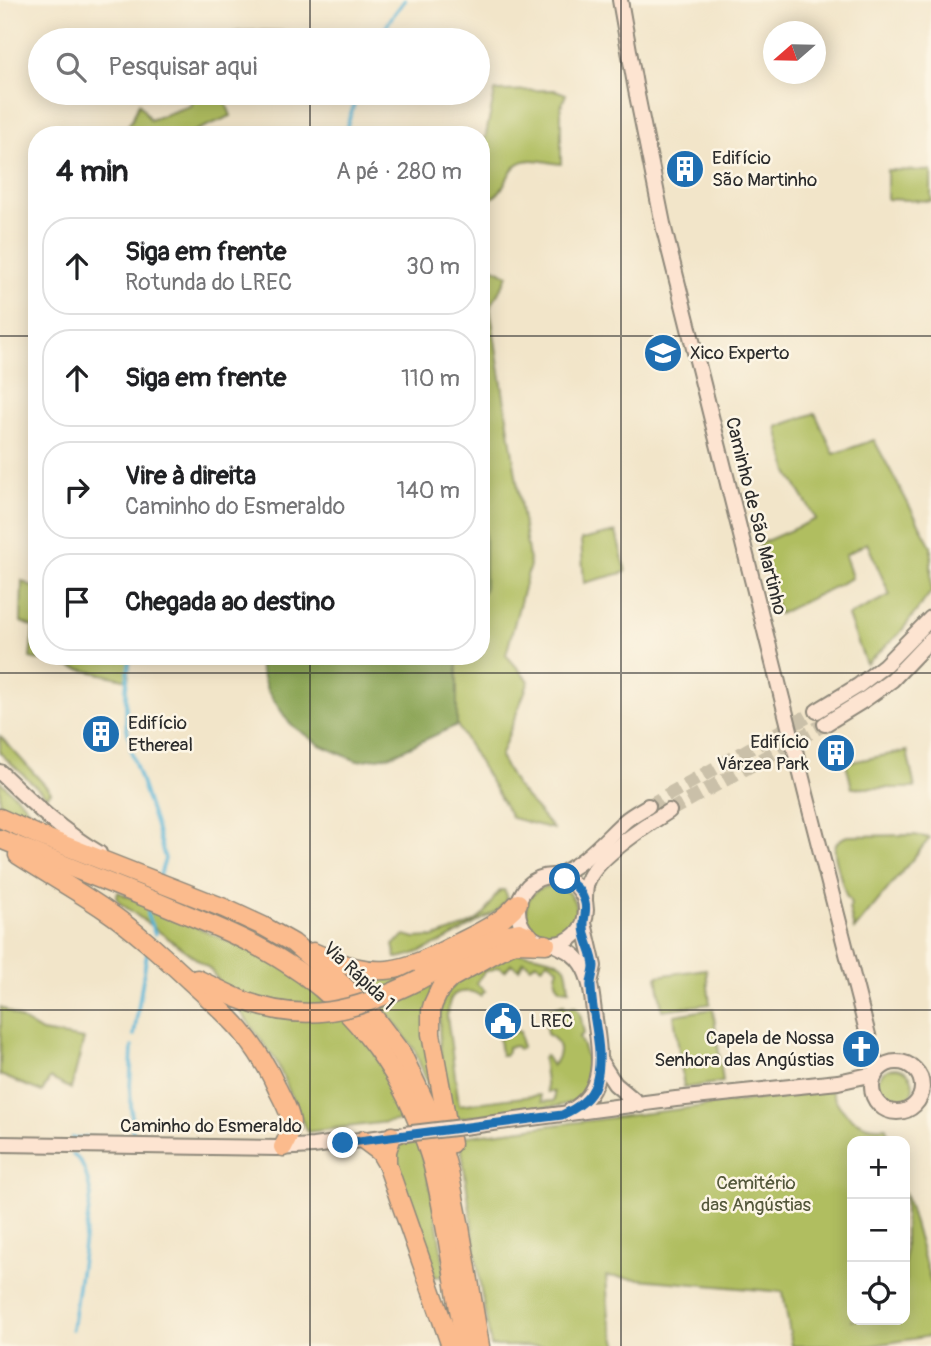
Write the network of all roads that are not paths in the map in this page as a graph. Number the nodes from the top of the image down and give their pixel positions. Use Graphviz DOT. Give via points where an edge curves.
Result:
graph roads {
  1 [pos="620,0"];
  2 [pos="931,618"];
  3 [pos="931,639"];
  4 [pos="817,710"];
  5 [pos="825,724"];
  6 [pos="0,772"];
  7 [pos="648,806"];
  8 [pos="669,811"];
  9 [pos="0,818"];
  10 [pos="0,841"];
  11 [pos="128,870"];
  12 [pos="555,876"];
  13 [pos="585,901"];
  14 [pos="518,903"];
  15 [pos="584,923"];
  16 [pos="529,936"];
  17 [pos="293,943"];
  18 [pos="551,945"];
  19 [pos="175,967"];
  20 [pos="590,984"];
  21 [pos="870,1038"];
  22 [pos="600,1060"];
  23 [pos="891,1062"];
  24 [pos="876,1072"];
  25 [pos="838,1082"];
  26 [pos="596,1083"];
  27 [pos="873,1095"];
  28 [pos="640,1105"];
  29 [pos="606,1110"];
  30 [pos="562,1115"];
  31 [pos="398,1135"];
  32 [pos="364,1140"];
  33 [pos="0,1144"];
  34 [pos="283,1147"];
  35 [pos="387,1164"];
  36 [pos="460,1227"];
  37 [pos="451,1346"];
  38 [pos="465,1346"];
  39 [pos="480,1346"];
  1 -- 21 [label="main road, Caminho de São Martinho" via="664,229"];
  2 -- 4 [label="main road" via="885,665"];
  3 -- 5 [label="main road" via="892,680"];
  6 -- 11 [label="main road" via="48,817"];
  7 -- 12 [label="main road" via="579,865"];
  8 -- 13 [label="main road" via="597,865 587,883"];
  9 -- 11 [label="highway, Via Rápida 1"];
  10 -- 19 [label="highway" via="105,909"];
  10 -- 38 [label="highway, Via Rápida 1" via="232,933 310,979 368,1035 393,1072 423,1134 437,1184"];
  11 -- 17 [label="highway, Via Rápida 1" via="224,908"];
  12 -- 13 [label="main road" via="574,884"];
  12 -- 14 [label="main road" via="531,883"];
  13 -- 15 [label="main road"];
  14 -- 16 [label="main road" via="521,925"];
  14 -- 17 [label="highway" via="494,925 399,969 355,968"];
  15 -- 18 [label="main road" via="566,942"];
  15 -- 20 [label="main road" via="594,966"];
  16 -- 18 [label="main road"];
  16 -- 19 [label="highway, bridge" via="502,934 383,998 321,1013 257,1006"];
  17 -- 36 [label="highway, Via Rápida 1" via="372,1013 402,1054 442,1147"];
  18 -- 20 [label="main road" via="573,954"];
  18 -- 36 [label="highway" via="516,943 500,950 452,978 433,1004 431,1034 458,1190"];
  19 -- 34 [label="highway" via="234,1021 264,1061 291,1118"];
  20 -- 22 [label="main road"];
  21 -- 23 [label="main road, Caminho de São Martinho"];
  21 -- 24 [label="main road, Caminho de São Martinho"];
  22 -- 26 [label="main road"];
  22 -- 28 [label="main road" via="615,1084"];
  23 -- 24 [label="main road"];
  23 -- 27 [label="main road" via="906,1064 918,1074 922,1087 918,1101 904,1111 893,1111"];
  24 -- 25 [label="main road, Caminho do Esmeraldo"];
  24 -- 27 [label="main road"];
  25 -- 27 [label="main road, Caminho do Esmeraldo"];
  25 -- 28 [label="main road, Caminho do Esmeraldo"];
  26 -- 29 [label="main road"];
  26 -- 30 [label="main road" via="581,1105"];
  28 -- 29 [label="main road, Caminho do Esmeraldo"];
  29 -- 30 [label="main road, Caminho do Esmeraldo"];
  30 -- 31 [label="main road, Caminho do Esmeraldo, bridge"];
  31 -- 32 [label="main road, Caminho do Esmeraldo"];
  31 -- 35 [label="highway" via="387,1150"];
  32 -- 34 [label="main road, Caminho do Esmeraldo"];
  32 -- 35 [label="highway"];
  33 -- 34 [label="main road, Caminho do Esmeraldo"];
  35 -- 37 [label="highway"];
  36 -- 39 [label="highway, Via Rápida 1"];
}
